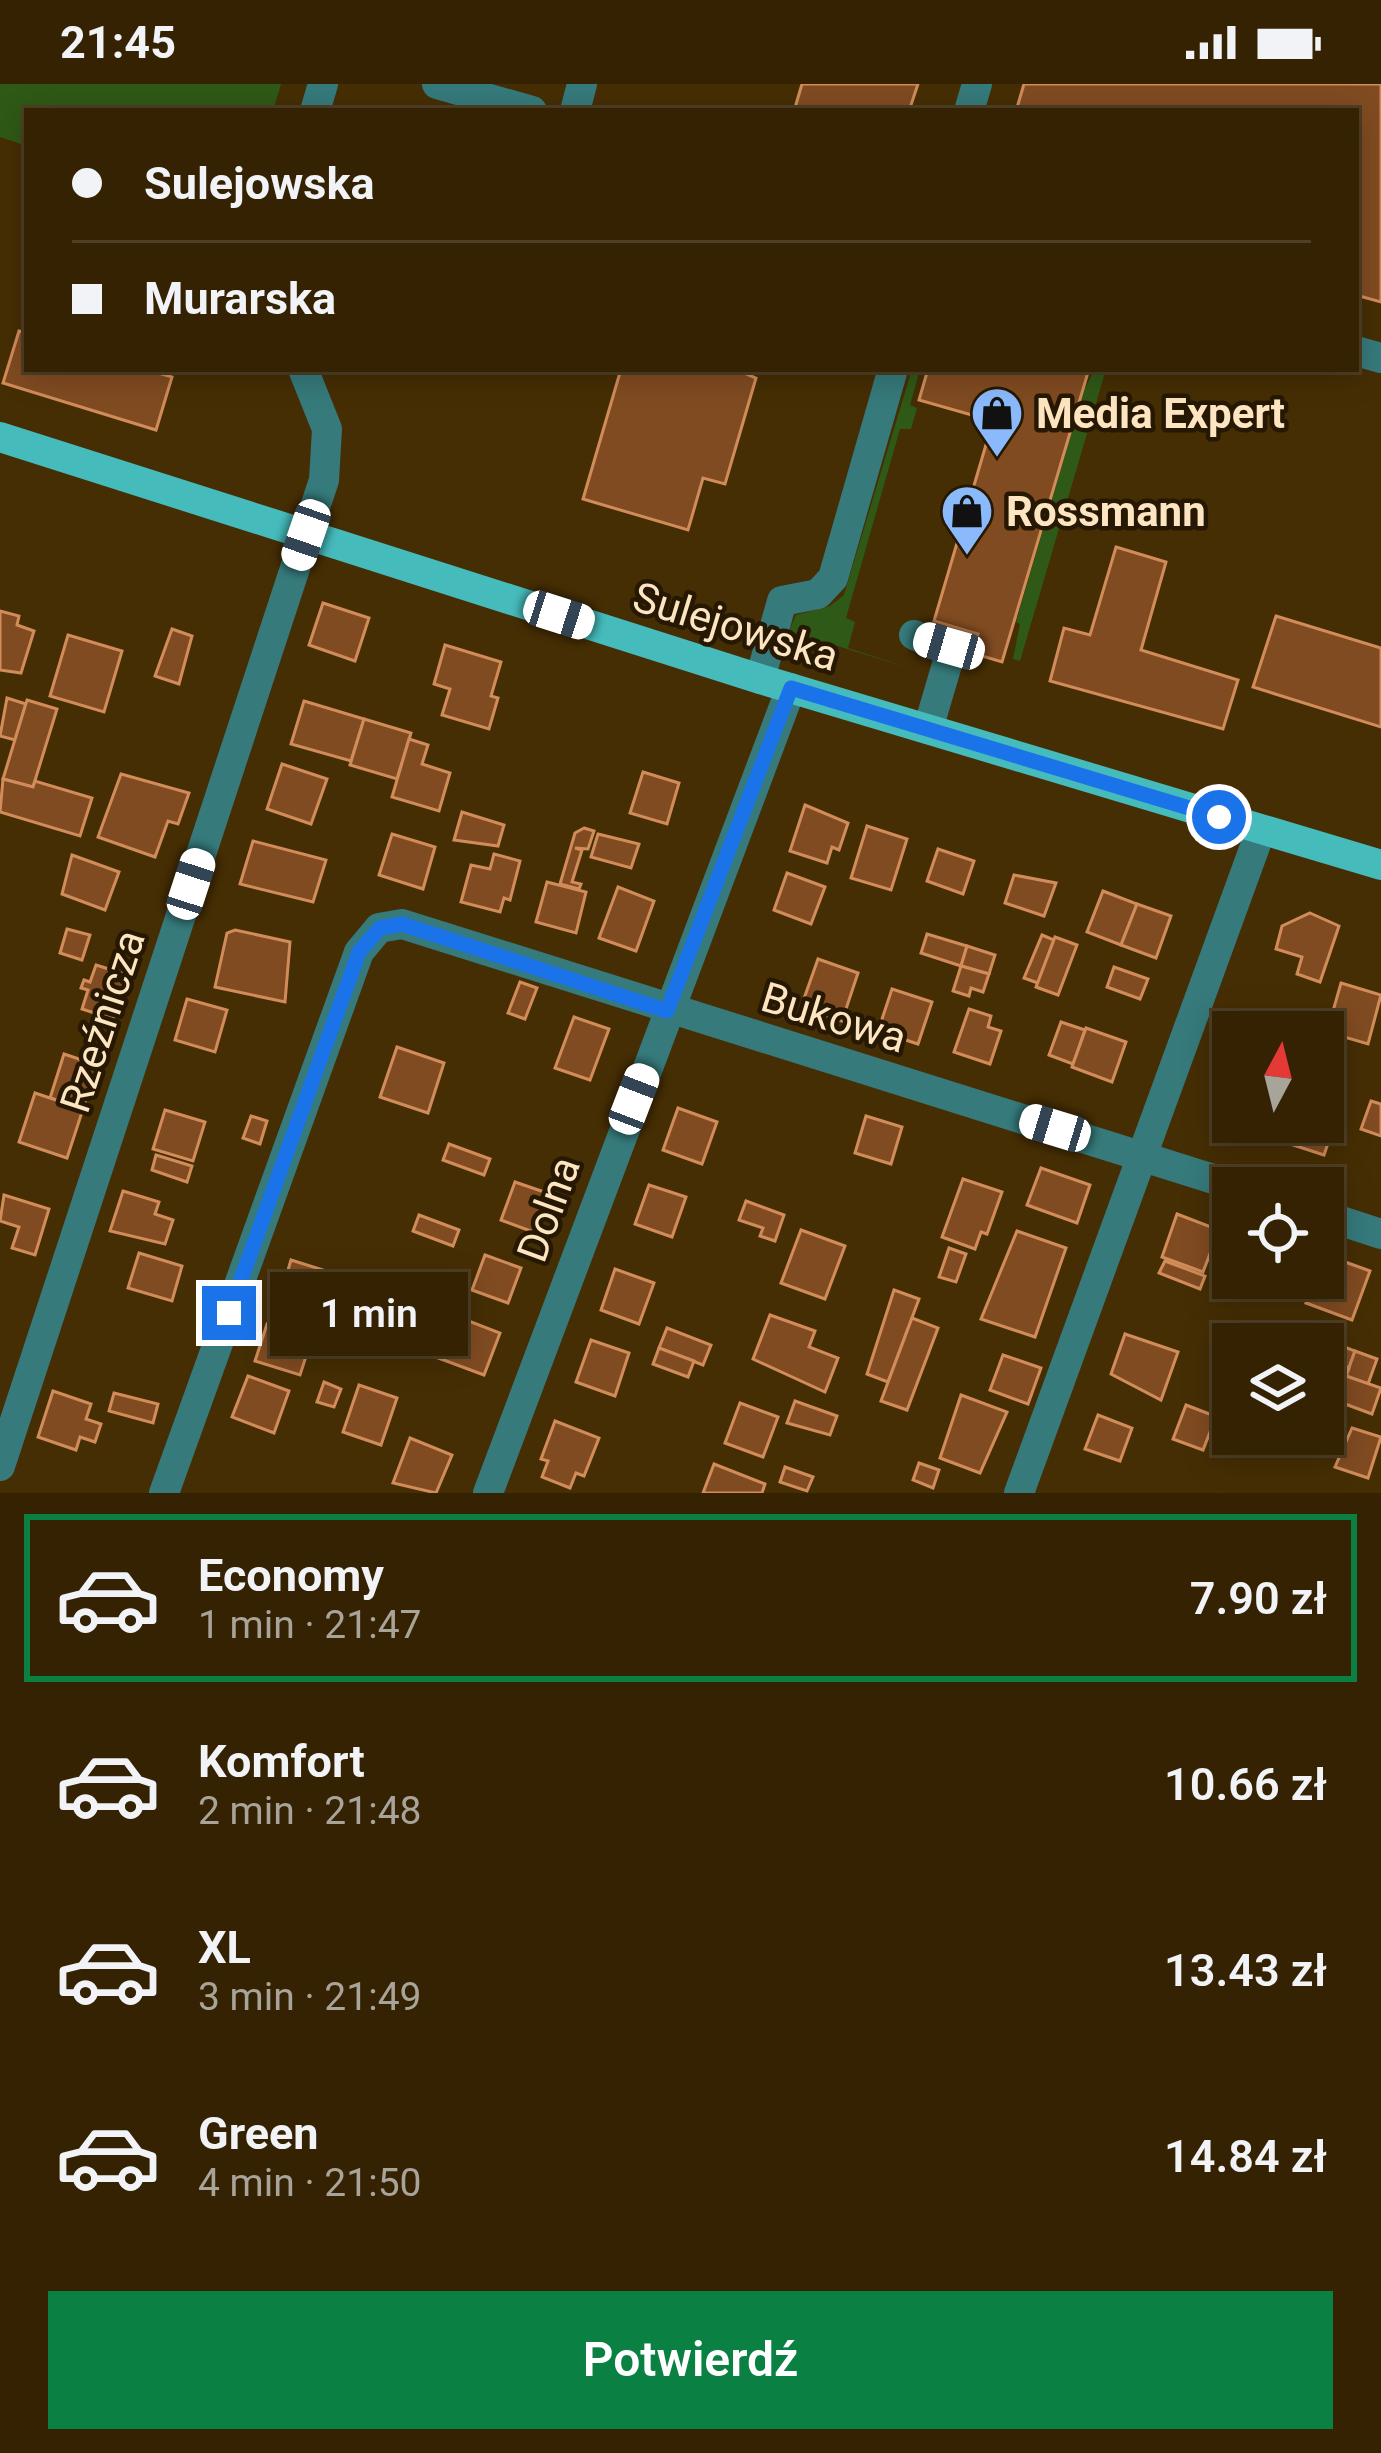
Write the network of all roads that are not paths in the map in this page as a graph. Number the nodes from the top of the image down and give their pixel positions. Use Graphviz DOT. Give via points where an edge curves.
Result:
graph roads {
  1 [pos="436,84"];
  2 [pos="521,108"];
  3 [pos="892,372"];
  4 [pos="318,376"];
  5 [pos="0,437"];
  6 [pos="306,535"];
  7 [pos="914,635"];
  8 [pos="760,679"];
  9 [pos="791,688"];
  10 [pos="928,729"];
  11 [pos="1261,830"];
  12 [pos="1381,866"];
  13 [pos="667,1011"];
  14 [pos="1142,1154"];
  15 [pos="1212,1178"];
  16 [pos="1344,1222"];
  17 [pos="1381,1234"];
  18 [pos="0,1466"];
  19 [pos="164,1493"];
  20 [pos="488,1493"];
  21 [pos="1019,1493"];
  1 -- 2 [label="street"];
  3 -- 8 [label="street" via="833,578 818,594 782,601"];
  4 -- 6 [label="street, Rzeźnicza" via="328,456"];
  5 -- 6 [label="main road, Sulejowska"];
  6 -- 8 [label="main road, Sulejowska"];
  6 -- 18 [label="street, Rzeźnicza"];
  7 -- 10 [label="street" via="951,651"];
  8 -- 9 [label="main road, Sulejowska"];
  9 -- 10 [label="main road, Sulejowska"];
  9 -- 13 [label="street, Dolna"];
  10 -- 11 [label="main road, Sulejowska"];
  11 -- 12 [label="main road, Sulejowska"];
  11 -- 14 [label="street"];
  13 -- 14 [label="street, Bukowa"];
  13 -- 19 [label="street, Bukowa" via="402,924 380,928 359,952"];
  13 -- 20 [label="street, Dolna"];
  14 -- 15 [label="street, Bukowa"];
  14 -- 21 [label="street"];
  16 -- 17 [label="street"];
}
